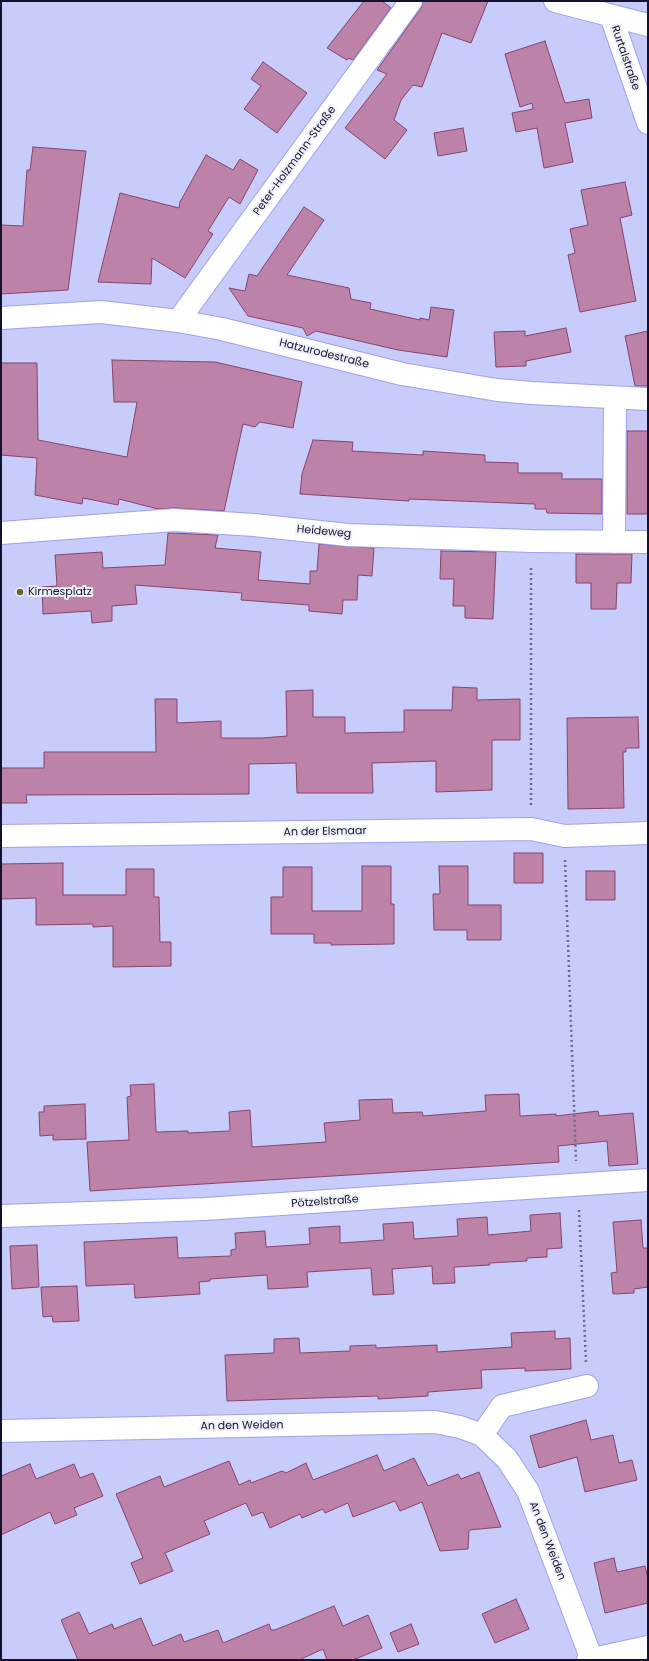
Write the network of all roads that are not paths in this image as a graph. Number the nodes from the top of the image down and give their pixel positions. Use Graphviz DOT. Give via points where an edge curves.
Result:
graph roads {
  1 [pos="411,1"];
  2 [pos="555,1"];
  3 [pos="611,16"];
  4 [pos="648,25"];
  5 [pos="648,123"];
  6 [pos="1,318"];
  7 [pos="178,321"];
  8 [pos="615,398"];
  9 [pos="648,399"];
  10 [pos="1,533"];
  11 [pos="614,542"];
  12 [pos="648,542"];
  13 [pos="648,833"];
  14 [pos="1,836"];
  15 [pos="648,1180"];
  16 [pos="1,1216"];
  17 [pos="587,1386"];
  18 [pos="1,1431"];
  19 [pos="482,1435"];
  20 [pos="648,1647"];
  21 [pos="591,1660"];
  1 -- 7 [label="street, Peter-Holzmann-Straße"];
  2 -- 3 [label="street, Rurtalstraße"];
  3 -- 4 [label="street, Rurtalstraße"];
  3 -- 5 [label="street, Rurtalstraße"];
  6 -- 7 [label="street, Hatzurodestraße" via="101,312"];
  7 -- 8 [label="street, Hatzurodestraße" via="222,329 402,374 497,390"];
  8 -- 9 [label="street, Hatzurodestraße"];
  8 -- 11 [label="street"];
  10 -- 11 [label="street, Heideweg" via="174,520 348,535"];
  11 -- 12 [label="street, Heideweg"];
  13 -- 14 [label="street, An der Elsmaar" via="564,836 531,829"];
  15 -- 16 [label="street, Pötzelstraße" via="205,1210"];
  17 -- 19 [label="street" via="502,1406"];
  18 -- 19 [label="street, An den Weiden" via="434,1422"];
  19 -- 21 [label="street, An den Weiden" via="507,1459 528,1491"];
  20 -- 21 [label="street"];
}
